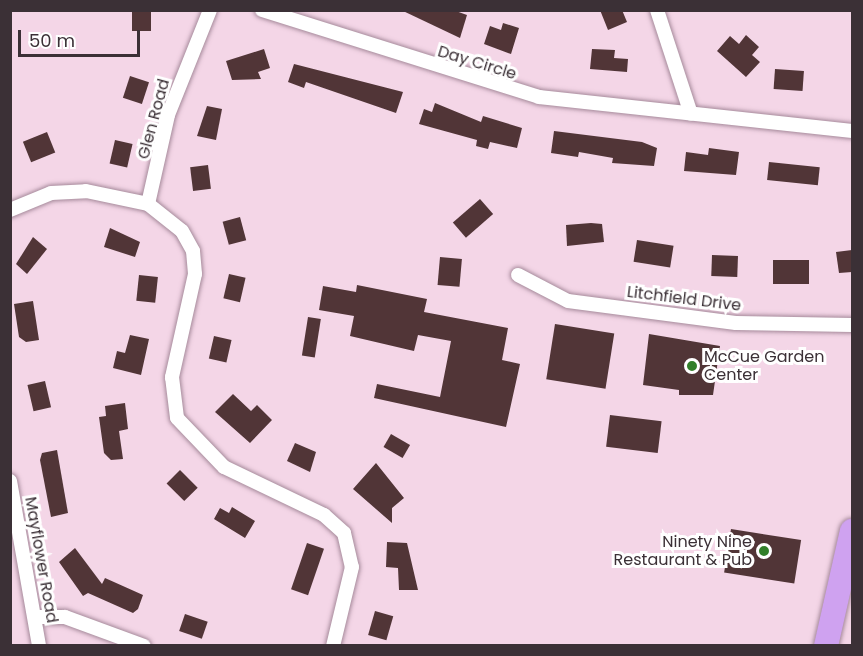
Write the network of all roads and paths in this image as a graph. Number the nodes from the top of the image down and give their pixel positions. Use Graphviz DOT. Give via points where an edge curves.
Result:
graph roads {
  1 [pos="210,10"];
  2 [pos="262,10"];
  3 [pos="657,10"];
  4 [pos="691,114"];
  5 [pos="852,131"];
  6 [pos="148,204"];
  7 [pos="10,210"];
  8 [pos="518,275"];
  9 [pos="852,325"];
  10 [pos="10,481"];
  11 [pos="852,531"];
  12 [pos="841,581"];
  13 [pos="35,617"];
  14 [pos="852,624"];
  15 [pos="39,645"];
  16 [pos="144,645"];
  17 [pos="333,645"];
  18 [pos="826,645"];
  1 -- 6 [label="street, Glen Road" via="168,115"];
  2 -- 4 [label="street, Day Circle" via="511,91"];
  3 -- 4 [label="street"];
  4 -- 5 [label="street, Day Circle"];
  6 -- 7 [label="street" via="75,190 41,196"];
  6 -- 17 [label="street" via="182,231 195,261 172,377 177,418 224,467 324,515 344,533 352,567"];
  8 -- 9 [label="street, Litchfield Drive" via="568,301 736,322"];
  10 -- 13 [label="street, Mayflower Road"];
  11 -- 12 [label="highway"];
  12 -- 14 [label="highway"];
  12 -- 18 [label="highway"];
  13 -- 15 [label="street, Mayflower Road"];
  13 -- 16 [label="street" via="59,616"];
}
